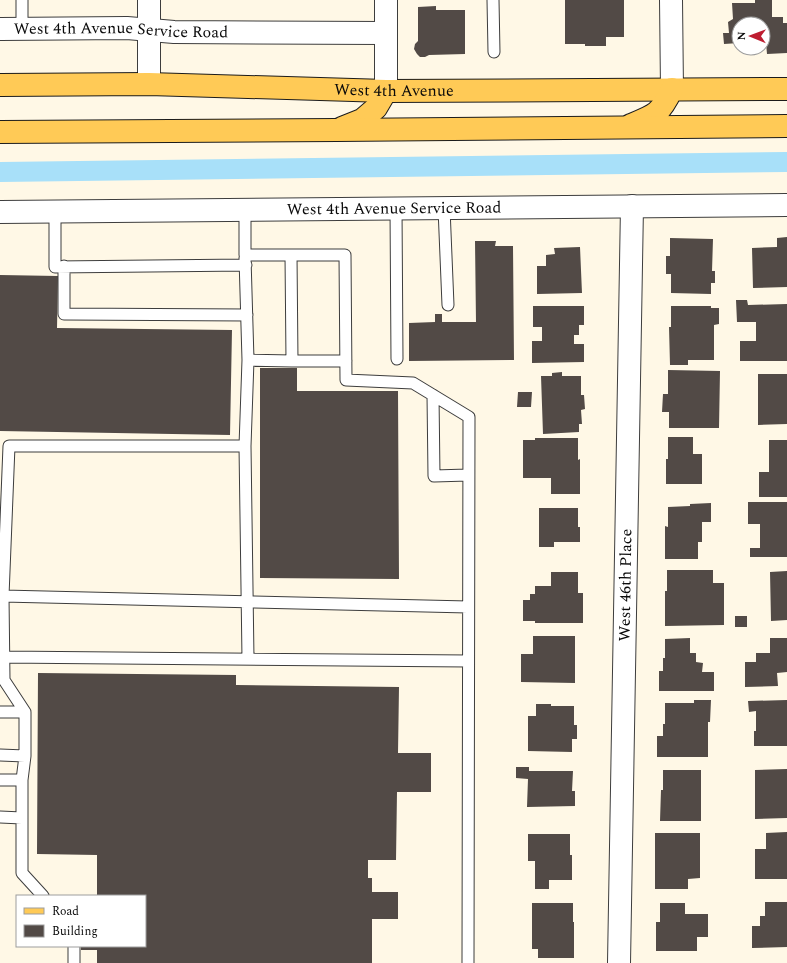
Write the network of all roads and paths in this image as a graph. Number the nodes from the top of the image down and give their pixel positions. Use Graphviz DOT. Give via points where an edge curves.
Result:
graph roads {
  1 [pos="22,0"];
  2 [pos="149,0"];
  3 [pos="386,0"];
  4 [pos="493,0"];
  5 [pos="671,0"];
  6 [pos="0,29"];
  7 [pos="22,29"];
  8 [pos="149,30"];
  9 [pos="385,33"];
  10 [pos="494,52"];
  11 [pos="149,84"];
  12 [pos="0,85"];
  13 [pos="672,89"];
  14 [pos="787,89"];
  15 [pos="386,91"];
  16 [pos="787,126"];
  17 [pos="626,127"];
  18 [pos="337,130"];
  19 [pos="0,132"];
  20 [pos="787,205"];
  21 [pos="632,206"];
  22 [pos="396,208"];
  23 [pos="444,208"];
  24 [pos="245,210"];
  25 [pos="55,211"];
  26 [pos="0,212"];
  27 [pos="291,255"];
  28 [pos="245,260"];
  29 [pos="64,266"];
  30 [pos="448,305"];
  31 [pos="247,315"];
  32 [pos="397,359"];
  33 [pos="248,360"];
  34 [pos="292,361"];
  35 [pos="346,361"];
  36 [pos="433,395"];
  37 [pos="4,446"];
  38 [pos="245,446"];
  39 [pos="468,476"];
  40 [pos="2,596"];
  41 [pos="248,602"];
  42 [pos="468,607"];
  43 [pos="3,657"];
  44 [pos="248,659"];
  45 [pos="468,660"];
  46 [pos="0,712"];
  47 [pos="25,712"];
  48 [pos="0,755"];
  49 [pos="25,756"];
  50 [pos="0,780"];
  51 [pos="22,780"];
  52 [pos="0,817"];
  53 [pos="22,818"];
  54 [pos="42,895"];
  55 [pos="74,947"];
  56 [pos="74,963"];
  57 [pos="468,963"];
  58 [pos="618,963"];
  1 -- 7 [label="lane"];
  2 -- 8 [label="street"];
  3 -- 9 [label="street"];
  4 -- 10 [label="lane"];
  5 -- 13 [label="street"];
  6 -- 7 [label="street, West 4th Avenue Service Road"];
  7 -- 8 [label="street, West 4th Avenue Service Road"];
  8 -- 9 [label="street, West 4th Avenue Service Road"];
  8 -- 11 [label="street"];
  9 -- 15 [label="street"];
  11 -- 12 [label="main road, West 4th Avenue"];
  11 -- 15 [label="main road, West 4th Avenue"];
  13 -- 14 [label="main road, West 4th Avenue"];
  13 -- 15 [label="main road, West 4th Avenue"];
  13 -- 17 [label="main road" via="664,106 653,116"];
  15 -- 18 [label="main road" via="376,108 362,120"];
  16 -- 17 [label="main road"];
  17 -- 18 [label="main road"];
  18 -- 19 [label="main road"];
  20 -- 21 [label="street, West 4th Avenue Service Road"];
  21 -- 23 [label="street, West 4th Avenue Service Road"];
  21 -- 58 [label="street, West 46th Place"];
  22 -- 23 [label="street, West 4th Avenue Service Road"];
  22 -- 24 [label="street, West 4th Avenue Service Road"];
  22 -- 32 [label="lane"];
  23 -- 30 [label="lane"];
  24 -- 25 [label="street, West 4th Avenue Service Road"];
  24 -- 28 [label="lane"];
  25 -- 26 [label="street, West 4th Avenue Service Road"];
  25 -- 29 [label="lane" via="55,266"];
  27 -- 28 [label="lane"];
  27 -- 34 [label="lane"];
  27 -- 35 [label="lane" via="345,255"];
  28 -- 29 [label="lane"];
  28 -- 31 [label="lane"];
  29 -- 31 [label="lane" via="64,314"];
  31 -- 33 [label="lane"];
  33 -- 34 [label="lane"];
  33 -- 38 [label="lane"];
  34 -- 35 [label="lane"];
  35 -- 36 [label="lane" via="346,380 413,383"];
  36 -- 39 [label="lane" via="469,417"];
  36 -- 39 [label="lane" via="434,476"];
  37 -- 38 [label="lane"];
  37 -- 40 [label="lane"];
  38 -- 41 [label="lane"];
  39 -- 42 [label="lane"];
  40 -- 41 [label="lane"];
  40 -- 43 [label="lane"];
  41 -- 42 [label="lane"];
  41 -- 44 [label="lane"];
  42 -- 45 [label="lane"];
  43 -- 44 [label="lane"];
  43 -- 47 [label="lane" via="4,680"];
  44 -- 45 [label="lane"];
  45 -- 57 [label="lane"];
  46 -- 47 [label="lane"];
  47 -- 49 [label="lane"];
  48 -- 49 [label="lane"];
  49 -- 51 [label="lane"];
  50 -- 51 [label="lane"];
  51 -- 53 [label="lane"];
  52 -- 53 [label="lane"];
  53 -- 54 [label="lane" via="22,873"];
  55 -- 56 [label="lane"];
}
